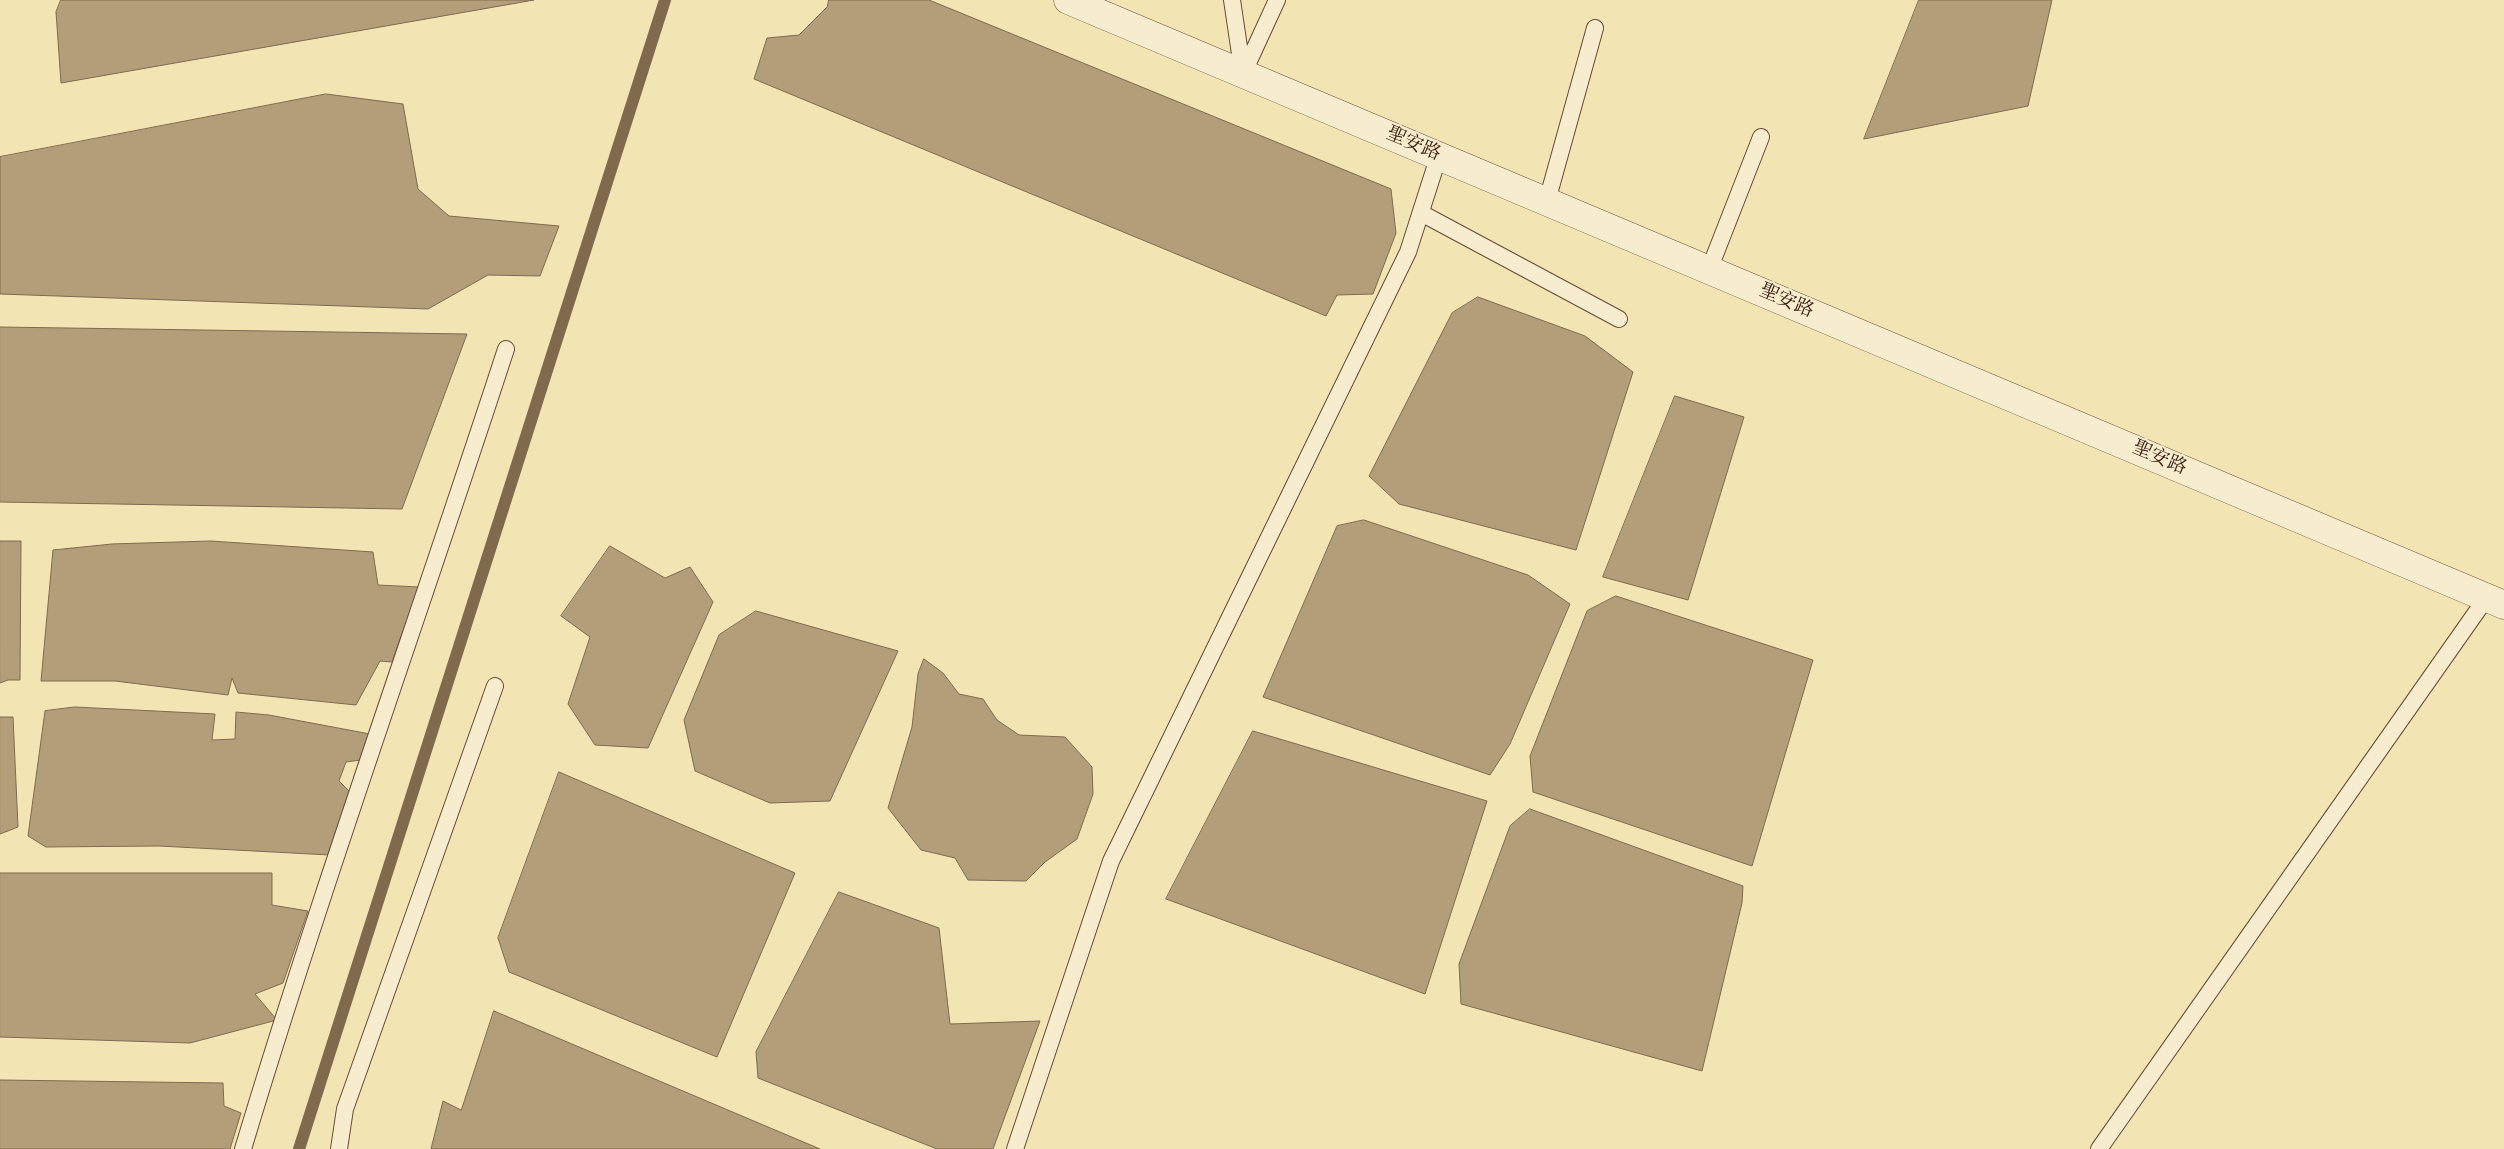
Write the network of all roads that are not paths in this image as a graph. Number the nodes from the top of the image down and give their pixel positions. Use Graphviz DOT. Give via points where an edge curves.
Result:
graph roads {
  1 [pos="1068,0"];
  2 [pos="1232,0"];
  3 [pos="1277,0"];
  4 [pos="1595,28"];
  5 [pos="1243,74"];
  6 [pos="1762,137"];
  7 [pos="1439,156"];
  8 [pos="1547,201"];
  9 [pos="1421,212"];
  10 [pos="1709,270"];
  11 [pos="1619,319"];
  12 [pos="506,349"];
  13 [pos="2496,601"];
  14 [pos="495,686"];
  15 [pos="242,1149"];
  16 [pos="339,1149"];
  17 [pos="1014,1149"];
  18 [pos="2100,1149"];
  1 -- 5 [label="street, 聖安路"];
  2 -- 5 [label="lane"];
  3 -- 5 [label="lane"];
  4 -- 8 [label="lane"];
  5 -- 7 [label="street, 聖安路"];
  6 -- 10 [label="lane"];
  7 -- 8 [label="street, 聖安路"];
  7 -- 9 [label="lane"];
  8 -- 10 [label="street, 聖安路"];
  9 -- 11 [label="lane"];
  9 -- 17 [label="lane" via="1408,252 1111,861"];
  10 -- 13 [label="street, 聖安路"];
  12 -- 15 [label="lane" via="295,977"];
  13 -- 18 [label="lane"];
  14 -- 16 [label="lane" via="345,1109"];
}
